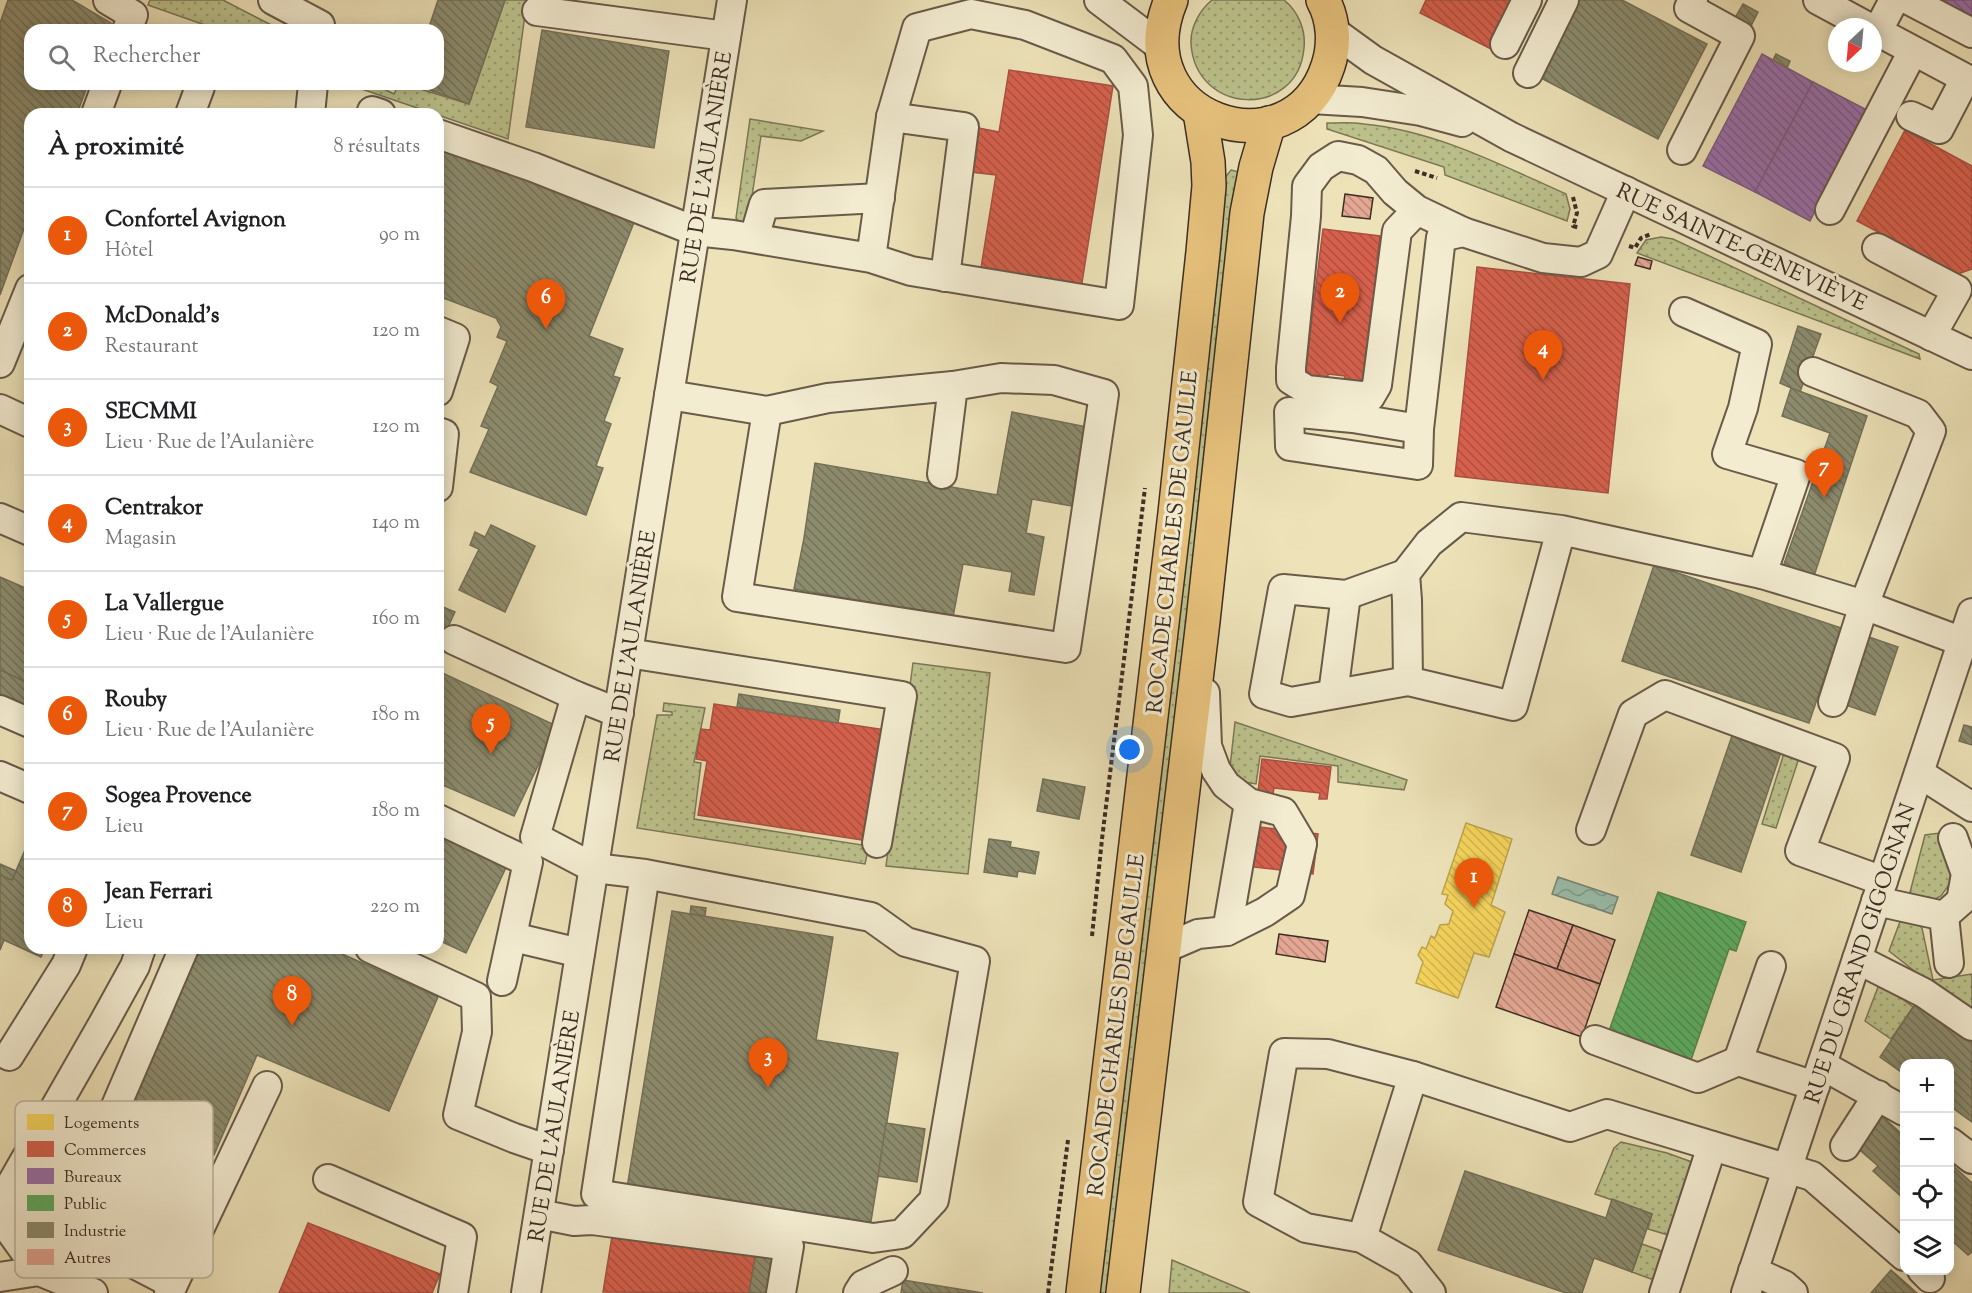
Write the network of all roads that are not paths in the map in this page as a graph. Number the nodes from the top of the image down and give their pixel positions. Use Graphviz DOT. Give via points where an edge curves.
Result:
graph roads {
  1 [pos="108,0"];
  2 [pos="273,0"];
  3 [pos="732,0"];
  4 [pos="944,0"];
  5 [pos="1099,0"];
  6 [pos="1171,0"];
  7 [pos="1323,0"];
  8 [pos="1527,0"];
  9 [pos="1564,0"];
  10 [pos="1693,0"];
  11 [pos="1894,0"];
  12 [pos="1830,3"];
  13 [pos="1915,3"];
  14 [pos="537,11"];
  15 [pos="971,14"];
  16 [pos="321,18"];
  17 [pos="129,24"];
  18 [pos="1333,30"];
  19 [pos="1972,33"];
  20 [pos="726,36"];
  21 [pos="1886,37"];
  22 [pos="1505,44"];
  23 [pos="1160,46"];
  24 [pos="1528,73"];
  25 [pos="1969,80"];
  26 [pos="105,90"];
  27 [pos="199,90"];
  28 [pos="312,90"];
  29 [pos="1311,99"];
  30 [pos="98,108"];
  31 [pos="192,108"];
  32 [pos="311,108"];
  33 [pos="1200,112"];
  34 [pos="1911,116"];
  35 [pos="891,117"];
  36 [pos="1269,123"];
  37 [pos="444,136"];
  38 [pos="1511,136"];
  39 [pos="1682,150"];
  40 [pos="1626,191"];
  41 [pos="880,198"];
  42 [pos="1417,210"];
  43 [pos="1830,210"];
  44 [pos="695,231"];
  45 [pos="1463,232"];
  46 [pos="754,238"];
  47 [pos="1877,248"];
  48 [pos="871,258"];
  49 [pos="945,277"];
  50 [pos="1965,289"];
  51 [pos="24,304"];
  52 [pos="1684,312"];
  53 [pos="444,334"];
  54 [pos="1931,336"];
  55 [pos="1972,355"];
  56 [pos="0,363"];
  57 [pos="444,372"];
  58 [pos="1814,372"];
  59 [pos="953,386"];
  60 [pos="669,394"];
  61 [pos="0,409"];
  62 [pos="767,411"];
  63 [pos="24,420"];
  64 [pos="1419,429"];
  65 [pos="942,474"];
  66 [pos="0,518"];
  67 [pos="24,528"];
  68 [pos="1561,530"];
  69 [pos="1405,574"];
  70 [pos="1762,574"];
  71 [pos="1346,595"];
  72 [pos="1864,604"];
  73 [pos="1972,614"];
  74 [pos="1203,621"];
  75 [pos="454,640"];
  76 [pos="1963,642"];
  77 [pos="628,653"];
  78 [pos="1408,681"];
  79 [pos="1333,694"];
  80 [pos="576,696"];
  81 [pos="1833,702"];
  82 [pos="0,710"];
  83 [pos="619,713"];
  84 [pos="24,720"];
  85 [pos="1919,773"];
  86 [pos="0,776"];
  87 [pos="24,786"];
  88 [pos="1249,803"];
  89 [pos="1972,807"];
  90 [pos="444,822"];
  91 [pos="1591,830"];
  92 [pos="1953,838"];
  93 [pos="878,843"];
  94 [pos="594,868"];
  95 [pos="645,874"];
  96 [pos="1880,891"];
  97 [pos="1944,916"];
  98 [pos="1227,931"];
  99 [pos="513,938"];
  100 [pos="1163,949"];
  101 [pos="580,953"];
  102 [pos="71,954"];
  103 [pos="139,954"];
  104 [pos="181,954"];
  105 [pos="383,954"];
  106 [pos="1857,959"];
  107 [pos="1949,963"];
  108 [pos="1771,966"];
  109 [pos="502,981"];
  110 [pos="1972,1026"];
  111 [pos="1595,1040"];
  112 [pos="9,1056"];
  113 [pos="1738,1061"];
  114 [pos="1413,1076"];
  115 [pos="1818,1076"];
  116 [pos="267,1086"];
  117 [pos="1878,1095"];
  118 [pos="59,1101"];
  119 [pos="118,1101"];
  120 [pos="1900,1108"];
  121 [pos="1954,1145"];
  122 [pos="1712,1146"];
  123 [pos="1845,1146"];
  124 [pos="549,1150"];
  125 [pos="1972,1159"];
  126 [pos="1787,1169"];
  127 [pos="15,1178"];
  128 [pos="328,1179"];
  129 [pos="213,1200"];
  130 [pos="1,1202"];
  131 [pos="539,1214"];
  132 [pos="15,1238"];
  133 [pos="1362,1238"];
  134 [pos="1900,1252"];
  135 [pos="893,1270"];
  136 [pos="15,1275"];
  137 [pos="0,1277"];
  138 [pos="56,1278"];
  139 [pos="154,1278"];
  140 [pos="1750,1282"];
  141 [pos="171,1289"];
  142 [pos="93,1293"];
  143 [pos="453,1293"];
  144 [pos="526,1293"];
  145 [pos="781,1293"];
  146 [pos="858,1293"];
  147 [pos="1083,1293"];
  148 [pos="1123,1293"];
  149 [pos="1431,1293"];
  150 [pos="1664,1293"];
  151 [pos="1792,1293"];
  1 -- 17 [label="street" via="133,15"];
  2 -- 16 [label="street"];
  3 -- 20 [label="street, RUE DE L'AULANIÈRE"];
  4 -- 15 [label="street"];
  5 -- 23 [label="street"];
  6 -- 23 [label="main road" via="1163,19"];
  7 -- 18 [label="main road"];
  8 -- 22 [label="street"];
  9 -- 24 [label="street"];
  10 -- 39 [label="street" via="1689,8 1740,36"];
  11 -- 21 [label="street"];
  12 -- 21 [label="street"];
  13 -- 19 [label="street"];
  13 -- 21 [label="street"];
  14 -- 20 [label="street"];
  15 -- 35 [label="street" via="917,28"];
  15 -- 49 [label="street" via="1025,25 1113,59 1133,86 1138,135 1119,305"];
  18 -- 29 [label="main road" via="1332,55"];
  18 -- 38 [label="street" via="1373,60"];
  20 -- 44 [label="street, RUE DE L'AULANIÈRE"];
  21 -- 25 [label="street"];
  21 -- 43 [label="street"];
  23 -- 33 [label="main road" via="1167,72 1180,95"];
  25 -- 34 [label="street" via="1939,129"];
  26 -- 30 [label="street"];
  27 -- 31 [label="street"];
  28 -- 32 [label="street"];
  29 -- 36 [label="main road" via="1292,114"];
  29 -- 38 [label="street" via="1421,111"];
  33 -- 36 [label="main road" via="1222,123"];
  33 -- 147 [label="main road, ROCADE CHARLES DE GAULLE" via="1209,186 1203,252"];
  35 -- 41 [label="street"];
  35 -- 49 [label="street" via="964,127"];
  36 -- 74 [label="main road, ROCADE CHARLES DE GAULLE" via="1247,213"];
  37 -- 44 [label="street"];
  38 -- 40 [label="street, RUE SAINTE-GENEVIÈVE"];
  40 -- 45 [label="street" via="1598,254 1581,262 1543,258"];
  40 -- 54 [label="street, RUE SAINTE-GENEVIÈVE"];
  41 -- 46 [label="street" via="764,204"];
  41 -- 48 [label="street"];
  42 -- 42 [label="street" via="1376,170 1358,160 1338,156 1321,167 1307,186 1291,380 1307,390 1370,397 1377,384 1397,231"];
  42 -- 45 [label="street"];
  44 -- 46 [label="street"];
  44 -- 60 [label="street, RUE DE L'AULANIÈRE"];
  45 -- 64 [label="street" via="1442,237"];
  46 -- 48 [label="street"];
  47 -- 50 [label="street"];
  48 -- 49 [label="street"];
  50 -- 54 [label="street"];
  51 -- 56 [label="street"];
  52 -- 70 [label="street" via="1758,344 1727,454 1796,474"];
  53 -- 57 [label="street" via="455,338"];
  54 -- 55 [label="street, RUE SAINTE-GENEVIÈVE"];
  58 -- 72 [label="street" via="1918,414 1931,432"];
  59 -- 62 [label="street" via="828,398"];
  59 -- 62 [label="street" via="1001,378 1054,380 1104,394 1066,648 737,597"];
  59 -- 65 [label="street"];
  60 -- 62 [label="street"];
  60 -- 77 [label="street, RUE DE L'AULANIÈRE"];
  61 -- 63 [label="street"];
  66 -- 67 [label="street"];
  68 -- 69 [label="street" via="1461,517 1429,543"];
  68 -- 70 [label="street"];
  68 -- 78 [label="street" via="1513,706"];
  69 -- 71 [label="street"];
  69 -- 78 [label="street"];
  70 -- 72 [label="street"];
  71 -- 79 [label="street"];
  71 -- 79 [label="street" via="1283,589 1264,694 1291,702"];
  72 -- 76 [label="street"];
  72 -- 81 [label="street"];
  73 -- 76 [label="street, RUE DU GRAND GIGOGNAN"];
  74 -- 88 [label="street" via="1207,746 1226,785"];
  74 -- 100 [label="main road, ROCADE CHARLES DE GAULLE"];
  75 -- 80 [label="street"];
  76 -- 85 [label="street, RUE DU GRAND GIGOGNAN"];
  77 -- 83 [label="street, RUE DE L'AULANIÈRE"];
  77 -- 93 [label="street" via="902,696"];
  78 -- 79 [label="street"];
  80 -- 83 [label="street"];
  80 -- 94 [label="street" via="535,837"];
  82 -- 84 [label="street"];
  83 -- 94 [label="street, RUE DE L'AULANIÈRE"];
  85 -- 89 [label="street"];
  85 -- 96 [label="street, RUE DU GRAND GIGOGNAN"];
  86 -- 87 [label="street"];
  88 -- 98 [label="street"];
  88 -- 98 [label="street" via="1283,812 1302,844 1290,895"];
  90 -- 99 [label="street" via="528,862"];
  91 -- 96 [label="street" via="1633,714 1665,695 1835,758 1800,851"];
  92 -- 97 [label="street" via="1966,874 1961,901"];
  94 -- 95 [label="street"];
  94 -- 101 [label="street, RUE DE L'AULANIÈRE"];
  95 -- 95 [label="street" via="871,917 906,942 975,961 934,1200 902,1234 873,1238 596,1194"];
  96 -- 97 [label="street"];
  96 -- 106 [label="street, RUE DU GRAND GIGOGNAN"];
  97 -- 107 [label="street"];
  98 -- 100 [label="street" via="1198,934"];
  99 -- 101 [label="street"];
  99 -- 109 [label="street"];
  100 -- 148 [label="main road, ROCADE CHARLES DE GAULLE"];
  101 -- 124 [label="street, RUE DE L'AULANIÈRE"];
  102 -- 112 [label="street"];
  103 -- 118 [label="street"];
  104 -- 119 [label="street"];
  105 -- 124 [label="street" via="476,997 477,1032 458,1115"];
  106 -- 110 [label="street" via="1924,993"];
  106 -- 115 [label="street, RUE DU GRAND GIGOGNAN"];
  108 -- 113 [label="street"];
  111 -- 113 [label="street" via="1698,1077"];
  113 -- 115 [label="street"];
  114 -- 122 [label="street" via="1570,1127 1607,1114"];
  114 -- 133 [label="street"];
  114 -- 133 [label="street" via="1328,1054 1284,1053 1258,1202 1306,1228"];
  115 -- 117 [label="street"];
  115 -- 126 [label="street, RUE DU GRAND GIGOGNAN"];
  116 -- 129 [label="street"];
  117 -- 120 [label="street"];
  117 -- 123 [label="street"];
  121 -- 125 [label="street"];
  122 -- 126 [label="street"];
  122 -- 150 [label="street"];
  124 -- 131 [label="street, RUE DE L'AULANIÈRE"];
  126 -- 134 [label="street" via="1812,1176"];
  126 -- 140 [label="street, RUE DU GRAND GIGOGNAN"];
  127 -- 130 [label="street"];
  128 -- 143 [label="street" via="462,1237"];
  130 -- 132 [label="street"];
  131 -- 144 [label="street, RUE DE L'AULANIÈRE"];
  131 -- 145 [label="street" via="789,1246"];
  133 -- 149 [label="street" via="1408,1264"];
  135 -- 146 [label="street" via="863,1285"];
  136 -- 137 [label="street"];
  138 -- 142 [label="street"];
  139 -- 141 [label="street"];
  140 -- 151 [label="street" via="1784,1285"];
}
